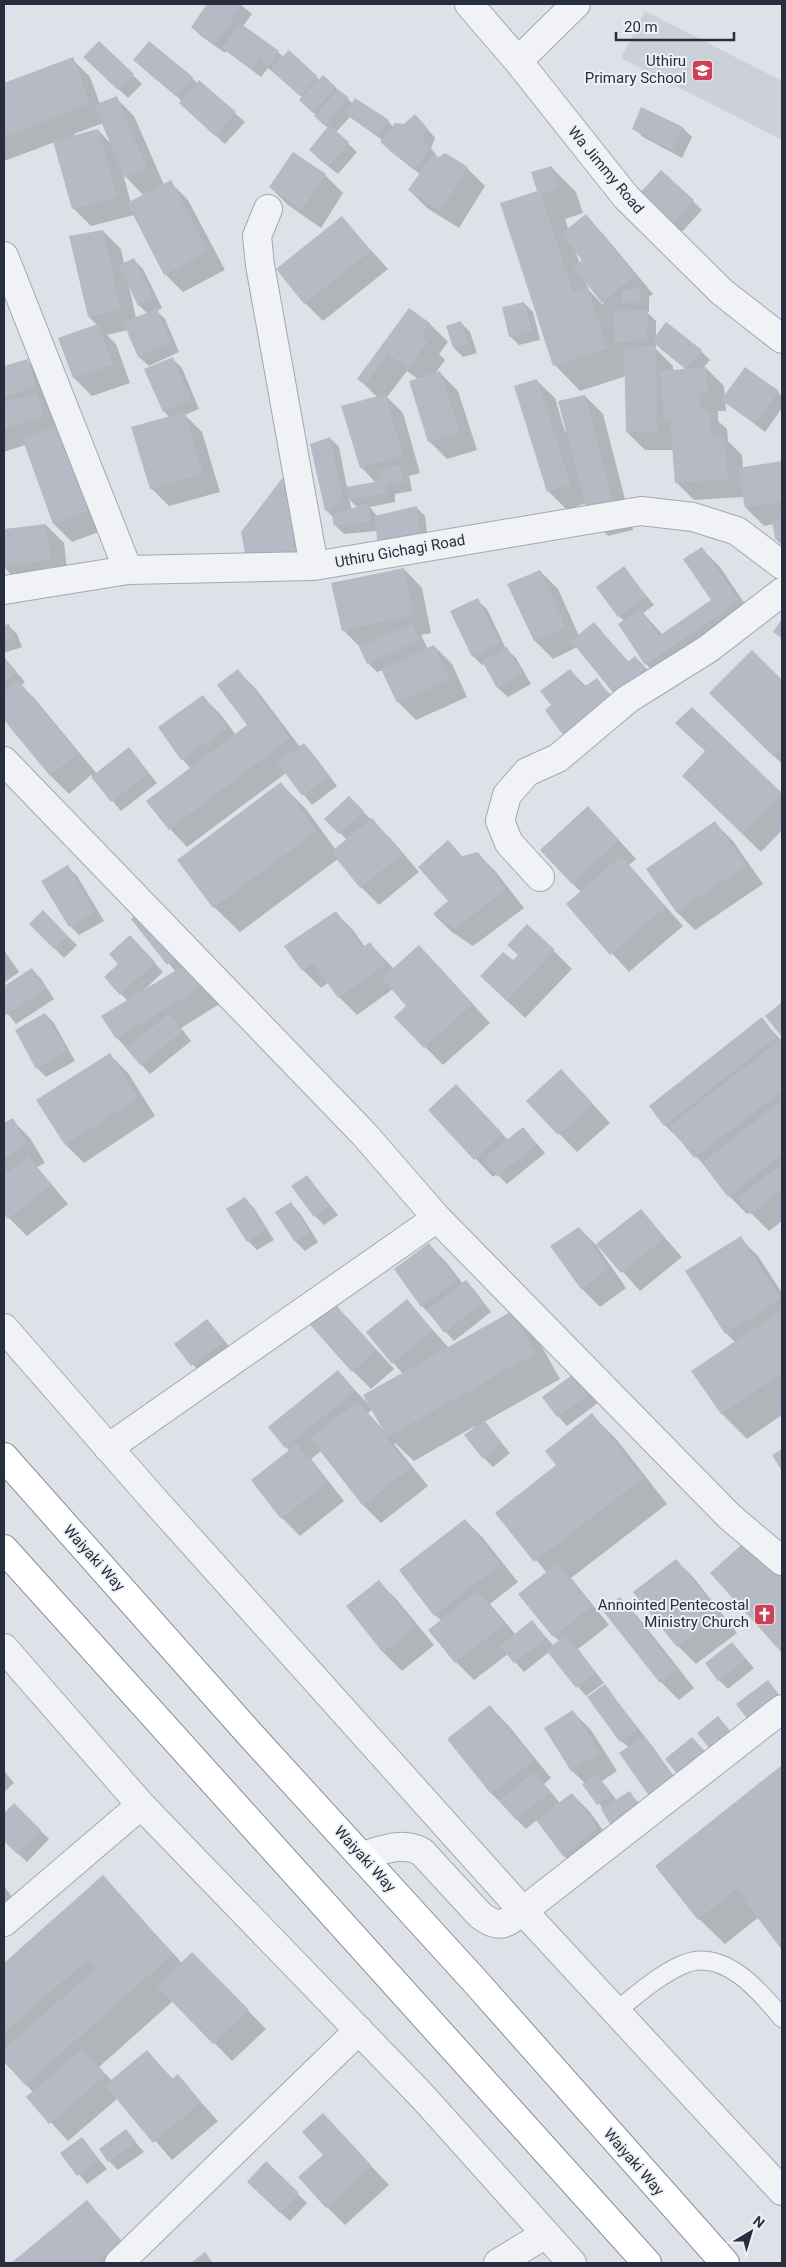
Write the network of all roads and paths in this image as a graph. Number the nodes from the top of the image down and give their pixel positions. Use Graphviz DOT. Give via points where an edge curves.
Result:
graph roads {
  1 [pos="470,4"];
  2 [pos="576,4"];
  3 [pos="518,61"];
  4 [pos="268,208"];
  5 [pos="4,256"];
  6 [pos="782,339"];
  7 [pos="782,565"];
  8 [pos="314,566"];
  9 [pos="128,570"];
  10 [pos="4,590"];
  11 [pos="782,592"];
  12 [pos="4,761"];
  13 [pos="540,877"];
  14 [pos="437,1218"];
  15 [pos="4,1328"];
  16 [pos="108,1448"];
  17 [pos="4,1457"];
  18 [pos="4,1549"];
  19 [pos="782,1561"];
  20 [pos="4,1648"];
  21 [pos="782,1709"];
  22 [pos="141,1805"];
  23 [pos="363,1856"];
  24 [pos="523,1911"];
  25 [pos="4,1922"];
  26 [pos="616,2011"];
  27 [pos="782,2018"];
  28 [pos="359,2030"];
  29 [pos="779,2180"];
  30 [pos="546,2234"];
  31 [pos="119,2263"];
  32 [pos="498,2263"];
  33 [pos="572,2263"];
  34 [pos="647,2263"];
  35 [pos="724,2263"];
  1 -- 3 [label="street, Wa Jimmy Road"];
  2 -- 3 [label="street"];
  3 -- 6 [label="street, Wa Jimmy Road" via="626,197 722,292"];
  4 -- 8 [label="street" via="258,236 260,265"];
  5 -- 9 [label="street"];
  7 -- 8 [label="street, Uthiru Gichagi Road" via="737,531 693,517 641,511"];
  8 -- 9 [label="street, Uthiru Gichagi Road"];
  9 -- 10 [label="street, Uthiru Gichagi Road"];
  11 -- 13 [label="street" via="708,649 628,699 558,758 527,772 507,796 500,822 510,843"];
  12 -- 14 [label="street" via="364,1134"];
  14 -- 16 [label="street"];
  14 -- 19 [label="street" via="730,1517"];
  15 -- 16 [label="street"];
  16 -- 24 [label="street"];
  17 -- 23 [label="highway, Waiyaki Way" via="247,1731"];
  18 -- 34 [label="highway"];
  20 -- 22 [label="street"];
  21 -- 24 [label="street"];
  22 -- 25 [label="street"];
  22 -- 28 [label="street"];
  23 -- 24 [label="street" via="397,1847 414,1848 422,1852 470,1906 490,1923 503,1924"];
  23 -- 35 [label="highway, Waiyaki Way"];
  24 -- 26 [label="street"];
  26 -- 27 [label="lane" via="659,1978 684,1964 708,1961 730,1967 759,1990"];
  26 -- 29 [label="street"];
  28 -- 30 [label="street" via="424,2097"];
  28 -- 31 [label="street"];
  30 -- 32 [label="street"];
  30 -- 33 [label="street"];
}
